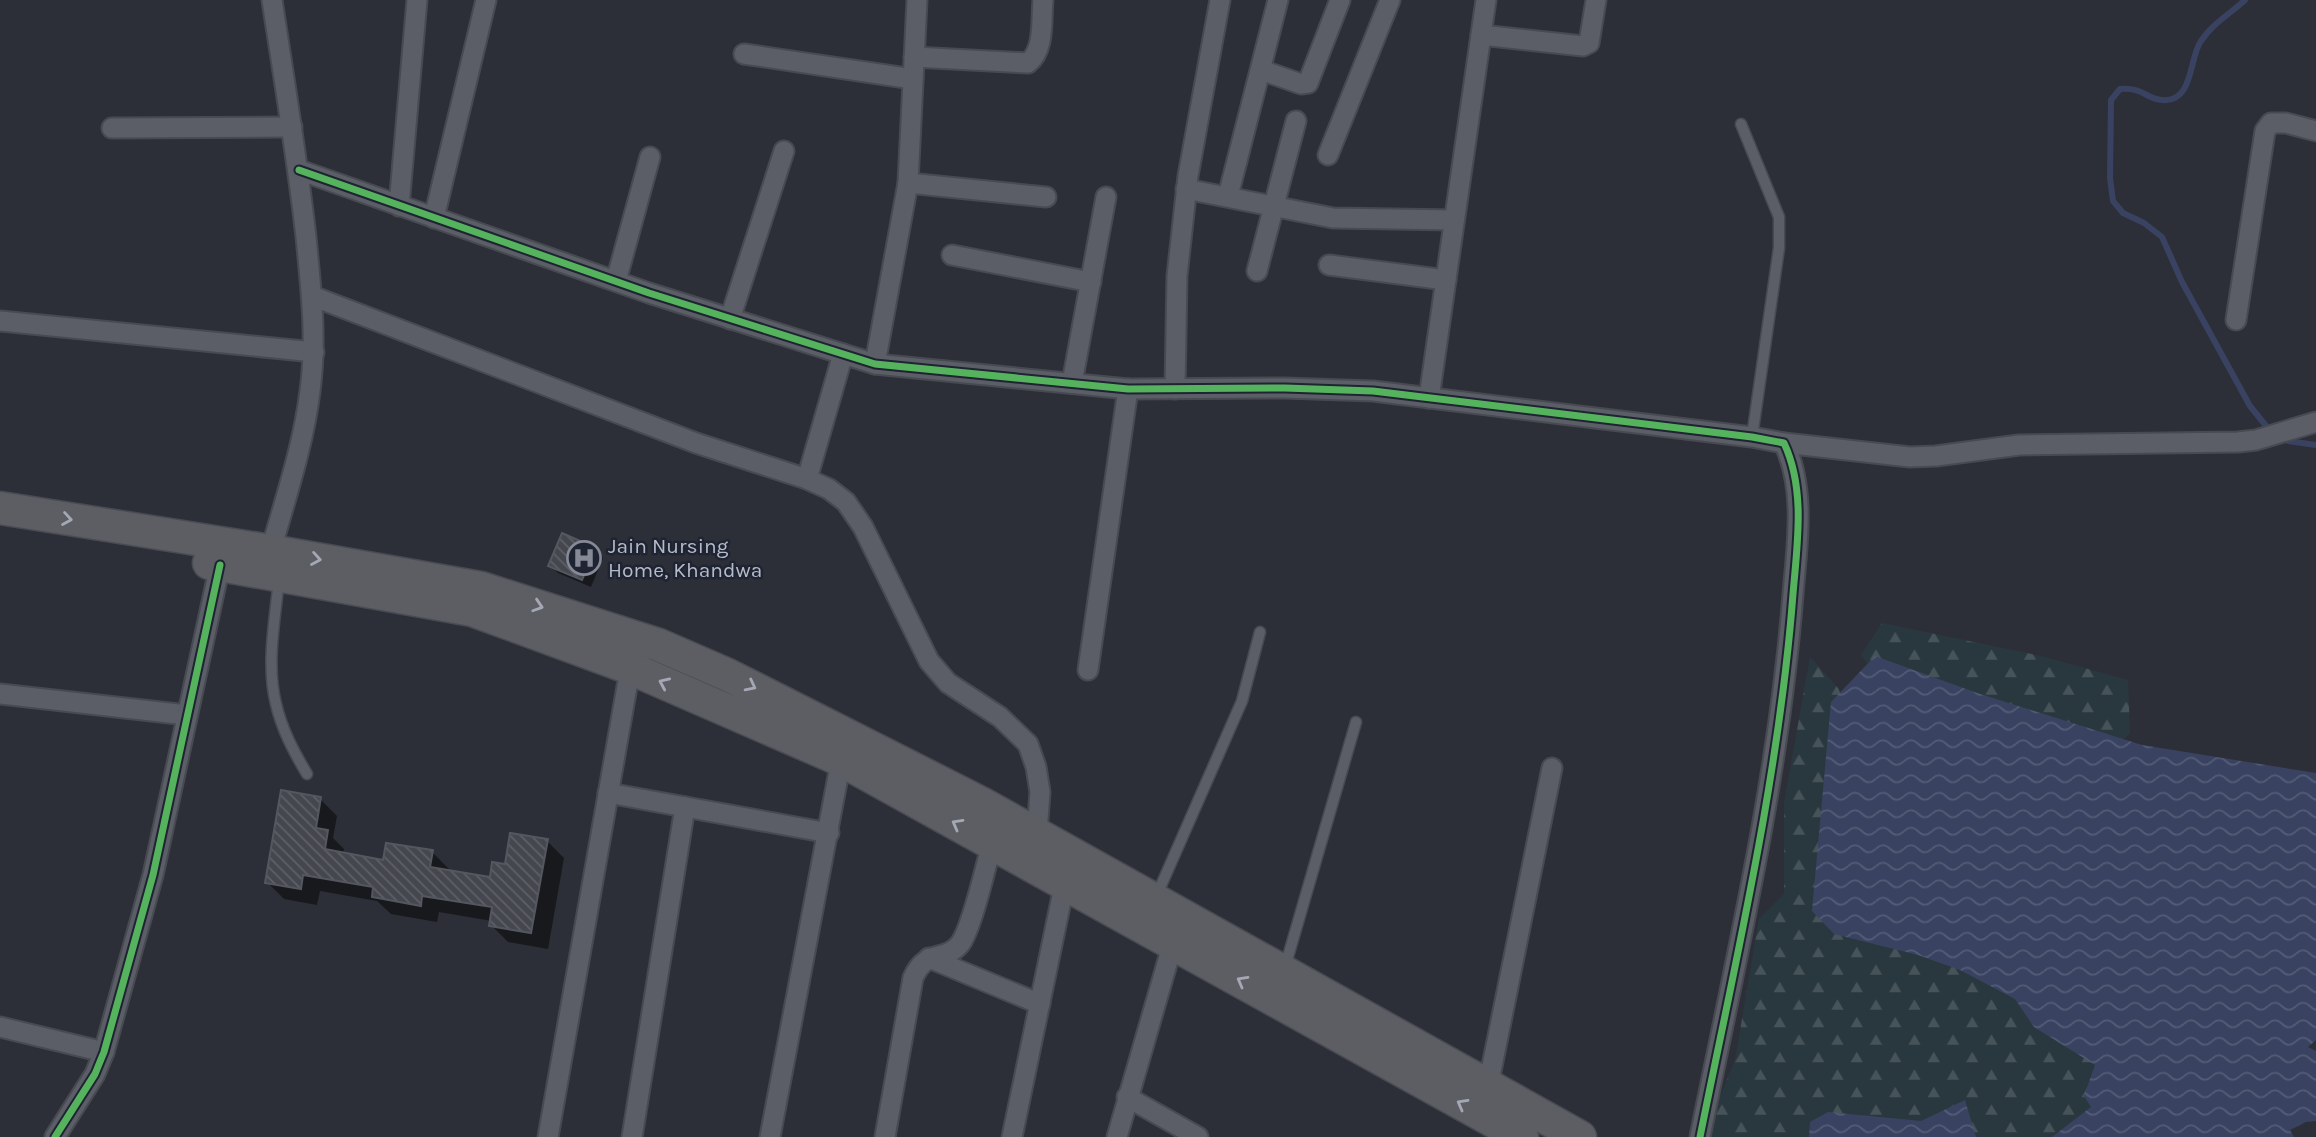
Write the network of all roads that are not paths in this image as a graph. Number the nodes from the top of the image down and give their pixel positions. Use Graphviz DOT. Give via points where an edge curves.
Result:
graph roads {
  1 [pos="272,0"];
  2 [pos="417,0"];
  3 [pos="486,0"];
  4 [pos="918,0"];
  5 [pos="1043,0"];
  6 [pos="1220,0"];
  7 [pos="1278,0"];
  8 [pos="1340,0"];
  9 [pos="1390,0"];
  10 [pos="1486,0"];
  11 [pos="1596,0"];
  12 [pos="1481,35"];
  13 [pos="744,54"];
  14 [pos="914,57"];
  15 [pos="1261,70"];
  16 [pos="913,79"];
  17 [pos="1296,121"];
  18 [pos="1741,124"];
  19 [pos="292,127"];
  20 [pos="111,128"];
  21 [pos="2316,131"];
  22 [pos="784,151"];
  23 [pos="1328,155"];
  24 [pos="650,157"];
  25 [pos="299,170"];
  26 [pos="908,183"];
  27 [pos="1186,189"];
  28 [pos="1228,196"];
  29 [pos="1046,197"];
  30 [pos="1106,197"];
  31 [pos="399,206"];
  32 [pos="1273,206"];
  33 [pos="434,218"];
  34 [pos="1454,220"];
  35 [pos="952,255"];
  36 [pos="1329,265"];
  37 [pos="1257,271"];
  38 [pos="1446,280"];
  39 [pos="616,281"];
  40 [pos="1091,282"];
  41 [pos="312,296"];
  42 [pos="730,319"];
  43 [pos="2236,320"];
  44 [pos="0,321"];
  45 [pos="314,352"];
  46 [pos="843,354"];
  47 [pos="876,364"];
  48 [pos="1072,383"];
  49 [pos="1128,389"];
  50 [pos="1175,389"];
  51 [pos="1429,398"];
  52 [pos="2316,422"];
  53 [pos="1752,437"];
  54 [pos="1784,443"];
  55 [pos="807,479"];
  56 [pos="0,508"];
  57 [pos="0,530"];
  58 [pos="220,565"];
  59 [pos="272,566"];
  60 [pos="498,606"];
  61 [pos="1260,632"];
  62 [pos="635,636"];
  63 [pos="630,668"];
  64 [pos="1088,670"];
  65 [pos="0,694"];
  66 [pos="187,715"];
  67 [pos="1356,722"];
  68 [pos="843,748"];
  69 [pos="1552,768"];
  70 [pos="307,774"];
  71 [pos="608,793"];
  72 [pos="685,807"];
  73 [pos="829,833"];
  74 [pos="1037,833"];
  75 [pos="992,843"];
  76 [pos="1071,852"];
  77 [pos="1065,883"];
  78 [pos="1150,913"];
  79 [pos="1173,943"];
  80 [pos="929,958"];
  81 [pos="1279,985"];
  82 [pos="1040,1004"];
  83 [pos="0,1027"];
  84 [pos="104,1052"];
  85 [pos="1488,1086"];
  86 [pos="1127,1097"];
  87 [pos="55,1137"];
  88 [pos="548,1137"];
  89 [pos="632,1137"];
  90 [pos="770,1137"];
  91 [pos="885,1137"];
  92 [pos="1012,1137"];
  93 [pos="1117,1137"];
  94 [pos="1198,1137"];
  95 [pos="1522,1137"];
  96 [pos="1580,1137"];
  97 [pos="1700,1137"];
  1 -- 19 [label="street"];
  2 -- 31 [label="street"];
  3 -- 33 [label="street"];
  4 -- 14 [label="street"];
  5 -- 14 [label="street" via="1039,47 1028,63"];
  6 -- 27 [label="street"];
  7 -- 15 [label="street"];
  8 -- 15 [label="street" via="1308,83"];
  9 -- 23 [label="street"];
  10 -- 12 [label="street"];
  11 -- 12 [label="street" via="1589,43 1583,46"];
  12 -- 34 [label="street"];
  13 -- 16 [label="street"];
  14 -- 16 [label="street"];
  15 -- 28 [label="street"];
  16 -- 26 [label="street"];
  17 -- 32 [label="street"];
  18 -- 53 [label="lane" via="1779,216 1779,248"];
  19 -- 20 [label="street"];
  19 -- 25 [label="street"];
  21 -- 43 [label="street" via="2271,123 2265,131"];
  22 -- 42 [label="street"];
  24 -- 39 [label="street"];
  25 -- 31 [label="street"];
  25 -- 41 [label="street"];
  26 -- 29 [label="street"];
  26 -- 47 [label="street"];
  27 -- 28 [label="street"];
  27 -- 50 [label="street" via="1177,276"];
  28 -- 32 [label="street"];
  30 -- 40 [label="street"];
  31 -- 33 [label="street"];
  32 -- 34 [label="street" via="1333,218"];
  32 -- 37 [label="street"];
  33 -- 39 [label="street"];
  34 -- 38 [label="street"];
  35 -- 40 [label="street"];
  36 -- 38 [label="street"];
  38 -- 51 [label="street"];
  39 -- 42 [label="street"];
  40 -- 48 [label="street"];
  41 -- 45 [label="street"];
  41 -- 55 [label="street" via="696,443"];
  42 -- 46 [label="street"];
  44 -- 45 [label="street"];
  45 -- 59 [label="street" via="303,434"];
  46 -- 47 [label="street"];
  46 -- 55 [label="street"];
  47 -- 48 [label="street"];
  48 -- 49 [label="street"];
  49 -- 50 [label="street"];
  49 -- 64 [label="street"];
  50 -- 51 [label="street" via="1360,391"];
  51 -- 53 [label="street"];
  52 -- 54 [label="street" via="2256,440 2019,444 1936,456"];
  53 -- 54 [label="street"];
  54 -- 97 [label="street" via="1798,493 1787,669 1751,887"];
  55 -- 74 [label="street" via="846,502 863,527 929,661 948,683 1000,717 1028,744 1040,792"];
  56 -- 59 [label="highway, one-way"];
  57 -- 58 [label="highway"];
  58 -- 59 [label="highway"];
  58 -- 66 [label="street"];
  59 -- 60 [label="highway" via="472,610"];
  59 -- 70 [label="lane" via="275,702 287,739"];
  60 -- 62 [label="highway, one-way"];
  60 -- 63 [label="highway"];
  61 -- 78 [label="lane" via="1242,701"];
  62 -- 63 [label="street"];
  62 -- 68 [label="highway, one-way" via="728,674"];
  68 -- 63 [label="highway, one-way"];
  63 -- 71 [label="street"];
  65 -- 66 [label="street"];
  66 -- 84 [label="street" via="153,875"];
  67 -- 81 [label="lane"];
  68 -- 73 [label="street"];
  68 -- 74 [label="highway"];
  75 -- 68 [label="highway, one-way"];
  69 -- 85 [label="street"];
  71 -- 72 [label="street"];
  71 -- 88 [label="street"];
  72 -- 73 [label="street"];
  72 -- 89 [label="street"];
  73 -- 90 [label="street"];
  74 -- 76 [label="highway"];
  75 -- 77 [label="highway"];
  75 -- 80 [label="street" via="960,944"];
  76 -- 77 [label="street"];
  76 -- 78 [label="highway"];
  77 -- 78 [label="highway"];
  77 -- 82 [label="street"];
  78 -- 79 [label="highway"];
  78 -- 81 [label="highway"];
  81 -- 79 [label="highway, one-way"];
  79 -- 86 [label="street"];
  80 -- 82 [label="street"];
  80 -- 91 [label="street" via="919,964 914,978"];
  81 -- 85 [label="highway"];
  95 -- 81 [label="highway, one-way"];
  82 -- 92 [label="street"];
  83 -- 84 [label="street"];
  84 -- 87 [label="street"];
  85 -- 96 [label="highway"];
  86 -- 93 [label="street"];
  86 -- 94 [label="street"];
}
